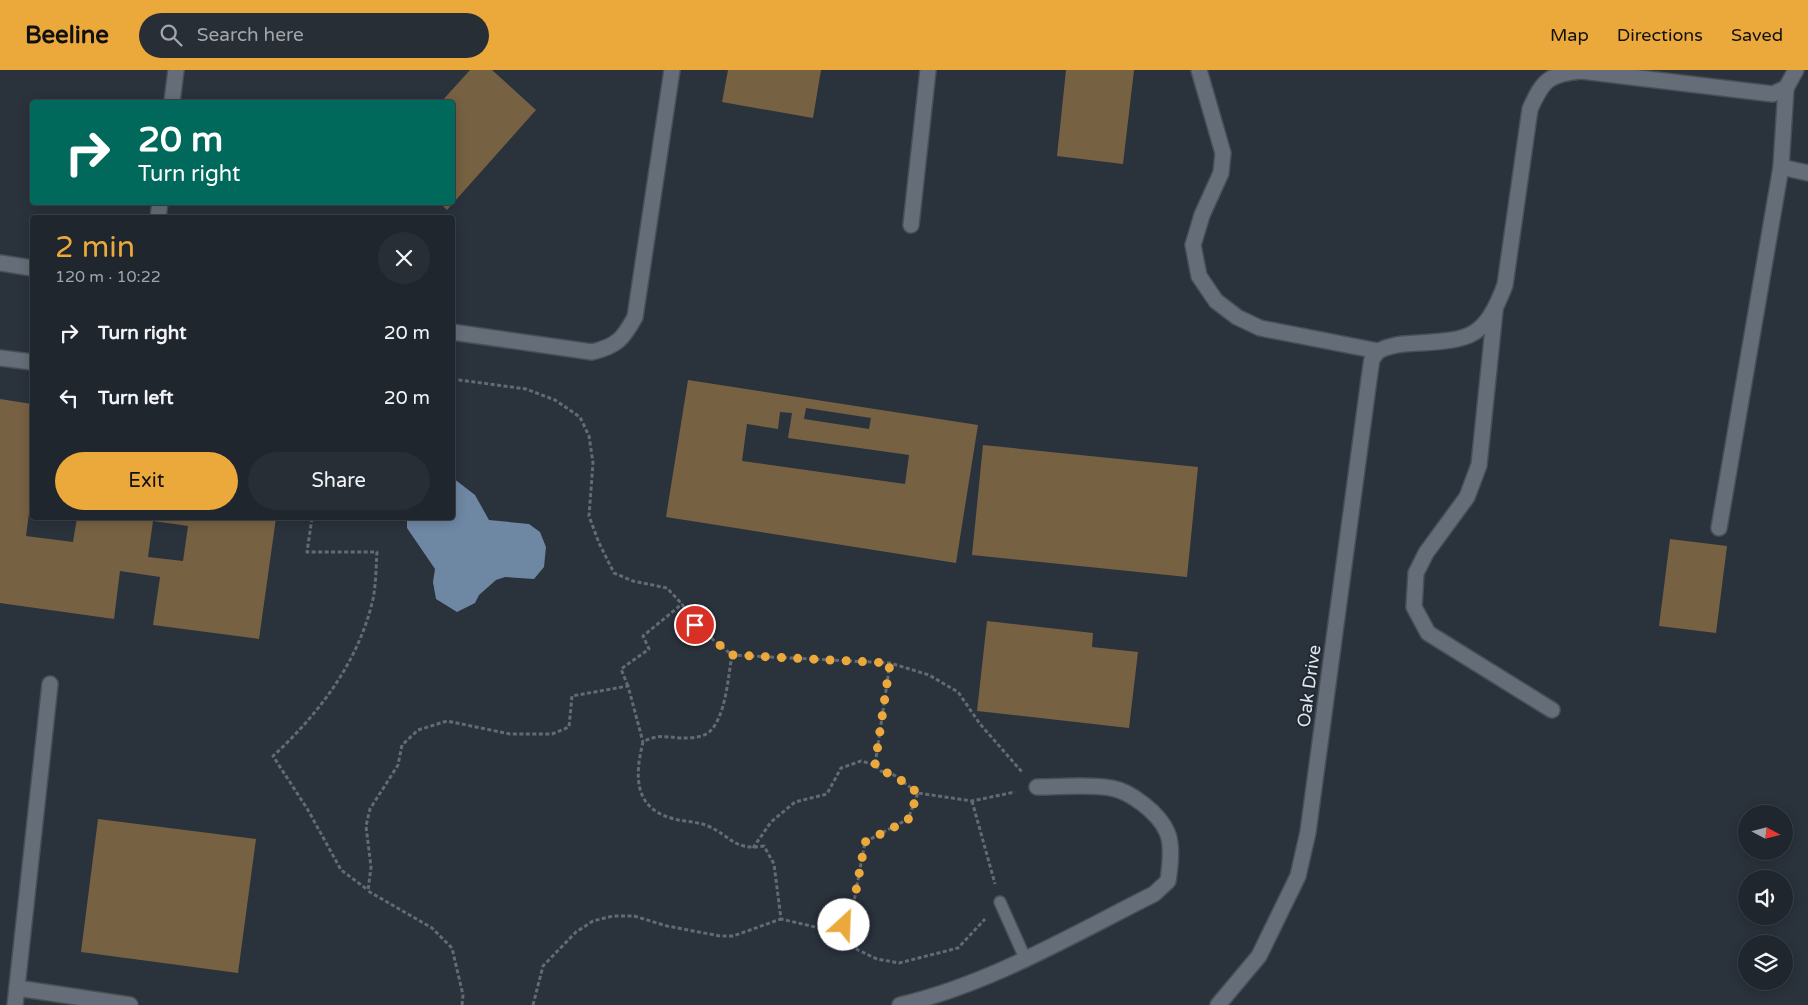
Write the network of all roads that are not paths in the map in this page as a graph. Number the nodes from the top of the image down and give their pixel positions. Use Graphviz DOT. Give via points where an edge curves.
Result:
graph roads {
  1 [pos="176,70"];
  2 [pos="672,70"];
  3 [pos="928,70"];
  4 [pos="1199,70"];
  5 [pos="1796,70"];
  6 [pos="1786,88"];
  7 [pos="172,100"];
  8 [pos="1781,167"];
  9 [pos="1808,173"];
  10 [pos="911,225"];
  11 [pos="0,263"];
  12 [pos="30,268"];
  13 [pos="1495,310"];
  14 [pos="455,332"];
  15 [pos="1378,351"];
  16 [pos="0,358"];
  17 [pos="30,362"];
  18 [pos="1719,528"];
  19 [pos="50,684"];
  20 [pos="1552,710"];
  21 [pos="1037,787"];
  22 [pos="1000,902"];
  23 [pos="1025,958"];
  24 [pos="17,988"];
  25 [pos="15,1005"];
  26 [pos="130,1005"];
  27 [pos="900,1005"];
  28 [pos="1218,1005"];
  1 -- 7 [label="street"];
  2 -- 14 [label="street" via="635,317 624,337 610,348 592,352"];
  3 -- 10 [label="street"];
  4 -- 15 [label="street" via="1223,153 1221,174 1202,215 1193,245 1199,276 1216,301 1237,317 1260,328"];
  5 -- 6 [label="street"];
  6 -- 8 [label="street"];
  6 -- 13 [label="street" via="1773,94 1758,94 1580,71 1548,79 1530,109 1505,285"];
  8 -- 9 [label="street"];
  8 -- 18 [label="street"];
  11 -- 12 [label="street"];
  13 -- 15 [label="street" via="1479,331 1460,338 1391,345"];
  13 -- 20 [label="street" via="1475,479 1419,566 1414,607 1428,633"];
  15 -- 28 [label="street, Oak Drive" via="1372,359 1370,372 1308,832 1298,876 1258,956"];
  16 -- 17 [label="street"];
  19 -- 24 [label="street"];
  21 -- 23 [label="street" via="1111,788 1134,797 1151,810 1168,832 1170,863 1168,881 1154,894"];
  22 -- 23 [label="lane"];
  23 -- 27 [label="street" via="986,977"];
  24 -- 25 [label="street"];
  24 -- 26 [label="street"];
}
